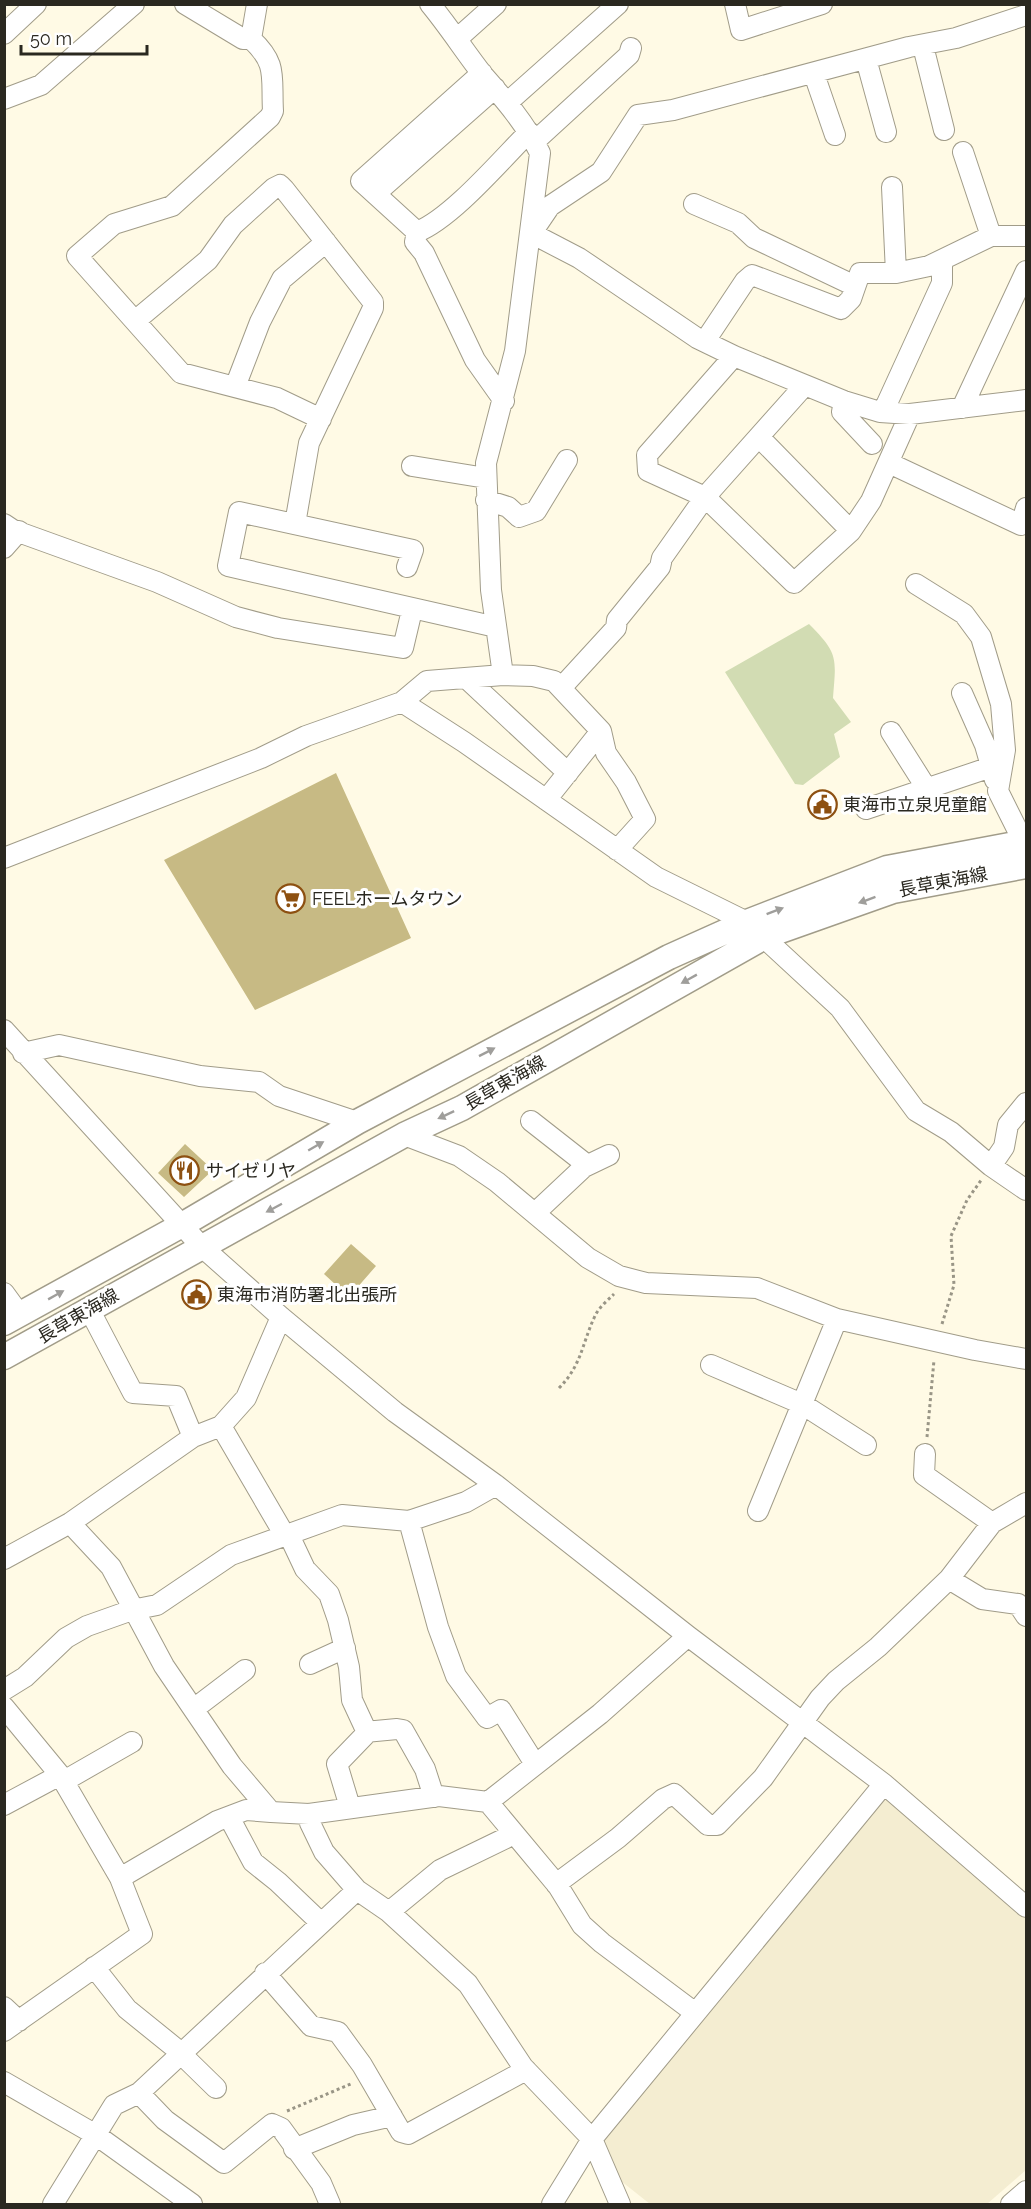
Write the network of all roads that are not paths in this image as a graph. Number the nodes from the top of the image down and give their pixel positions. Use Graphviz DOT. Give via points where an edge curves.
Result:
graph roads {
  1 [pos="36,4"];
  2 [pos="134,4"];
  3 [pos="184,4"];
  4 [pos="257,4"];
  5 [pos="430,4"];
  6 [pos="496,4"];
  7 [pos="618,4"];
  8 [pos="735,4"];
  9 [pos="822,4"];
  10 [pos="1026,15"];
  11 [pos="4,34"];
  12 [pos="458,38"];
  13 [pos="251,39"];
  14 [pos="923,46"];
  15 [pos="632,48"];
  16 [pos="866,59"];
  17 [pos="814,74"];
  18 [pos="495,88"];
  19 [pos="4,99"];
  20 [pos="944,130"];
  21 [pos="886,132"];
  22 [pos="835,135"];
  23 [pos="532,137"];
  24 [pos="963,152"];
  25 [pos="892,187"];
  26 [pos="694,204"];
  27 [pos="417,232"];
  28 [pos="531,233"];
  29 [pos="992,236"];
  30 [pos="1026,236"];
  31 [pos="326,242"];
  32 [pos="942,262"];
  33 [pos="1026,271"];
  34 [pos="896,273"];
  35 [pos="855,286"];
  36 [pos="135,321"];
  37 [pos="705,341"];
  38 [pos="734,356"];
  39 [pos="804,386"];
  40 [pos="235,387"];
  41 [pos="1026,400"];
  42 [pos="504,401"];
  43 [pos="844,401"];
  44 [pos="962,408"];
  45 [pos="884,412"];
  46 [pos="910,414"];
  47 [pos="321,419"];
  48 [pos="760,438"];
  49 [pos="872,444"];
  50 [pos="567,460"];
  51 [pos="889,463"];
  52 [pos="412,466"];
  53 [pos="486,478"];
  54 [pos="705,496"];
  55 [pos="486,500"];
  56 [pos="1026,508"];
  57 [pos="295,524"];
  58 [pos="12,527"];
  59 [pos="851,531"];
  60 [pos="4,548"];
  61 [pos="407,567"];
  62 [pos="916,584"];
  63 [pos="412,610"];
  64 [pos="496,627"];
  65 [pos="503,675"];
  66 [pos="466,678"];
  67 [pos="561,688"];
  68 [pos="962,693"];
  69 [pos="402,702"];
  70 [pos="601,731"];
  71 [pos="891,732"];
  72 [pos="991,767"];
  73 [pos="568,773"];
  74 [pos="927,789"];
  75 [pos="998,791"];
  76 [pos="546,800"];
  77 [pos="866,809"];
  78 [pos="618,850"];
  79 [pos="1026,850"];
  80 [pos="4,858"];
  81 [pos="756,929"];
  82 [pos="4,1030"];
  83 [pos="23,1053"];
  84 [pos="1026,1103"];
  85 [pos="531,1121"];
  86 [pos="357,1122"];
  87 [pos="404,1135"];
  88 [pos="609,1155"];
  89 [pos="991,1166"];
  90 [pos="584,1167"];
  91 [pos="1026,1190"];
  92 [pos="535,1213"];
  93 [pos="182,1225"];
  94 [pos="201,1246"];
  95 [pos="4,1293"];
  96 [pos="89,1309"];
  97 [pos="281,1317"];
  98 [pos="12,1319"];
  99 [pos="837,1319"];
  100 [pos="4,1357"];
  101 [pos="1026,1359"];
  102 [pos="711,1365"];
  103 [pos="802,1404"];
  104 [pos="221,1426"];
  105 [pos="193,1437"];
  106 [pos="866,1445"];
  107 [pos="925,1454"];
  108 [pos="496,1485"];
  109 [pos="1026,1503"];
  110 [pos="758,1511"];
  111 [pos="409,1521"];
  112 [pos="70,1523"];
  113 [pos="992,1523"];
  114 [pos="286,1533"];
  115 [pos="4,1559"];
  116 [pos="949,1579"];
  117 [pos="132,1610"];
  118 [pos="1026,1616"];
  119 [pos="688,1636"];
  120 [pos="345,1648"];
  121 [pos="310,1664"];
  122 [pos="244,1670"];
  123 [pos="4,1690"];
  124 [pos="4,1707"];
  125 [pos="195,1708"];
  126 [pos="803,1723"];
  127 [pos="365,1732"];
  128 [pos="132,1742"];
  129 [pos="535,1764"];
  130 [pos="62,1778"];
  131 [pos="884,1784"];
  132 [pos="434,1797"];
  133 [pos="488,1802"];
  134 [pos="4,1805"];
  135 [pos="350,1807"];
  136 [pos="271,1812"];
  137 [pos="309,1814"];
  138 [pos="229,1817"];
  139 [pos="513,1832"];
  140 [pos="120,1878"];
  141 [pos="556,1884"];
  142 [pos="357,1890"];
  143 [pos="1026,1906"];
  144 [pos="389,1912"];
  145 [pos="321,1923"];
  146 [pos="94,1968"];
  147 [pos="265,1973"];
  148 [pos="4,2007"];
  149 [pos="694,2012"];
  150 [pos="12,2026"];
  151 [pos="180,2053"];
  152 [pos="526,2070"];
  153 [pos="4,2082"];
  154 [pos="216,2088"];
  155 [pos="139,2092"];
  156 [pos="392,2116"];
  157 [pos="96,2135"];
  158 [pos="592,2139"];
  159 [pos="294,2149"];
  160 [pos="1026,2191"];
  161 [pos="53,2205"];
  162 [pos="192,2205"];
  163 [pos="330,2205"];
  164 [pos="552,2205"];
  165 [pos="620,2205"];
  166 [pos="1011,2205"];
  1 -- 11 [label="street"];
  2 -- 19 [label="street" via="41,85"];
  3 -- 13 [label="street" via="243,39"];
  4 -- 13 [label="street"];
  5 -- 12 [label="street"];
  6 -- 12 [label="street"];
  7 -- 18 [label="street"];
  8 -- 9 [label="street" via="741,30"];
  10 -- 14 [label="street"];
  12 -- 18 [label="street"];
  13 -- 36 [label="street" via="270,60 270,117 172,206 114,224 77,255"];
  14 -- 16 [label="street"];
  14 -- 20 [label="street"];
  15 -- 23 [label="street" via="629,55"];
  16 -- 17 [label="street"];
  16 -- 21 [label="street"];
  17 -- 22 [label="street"];
  17 -- 28 [label="street" via="673,110 638,115 601,172 550,206"];
  18 -- 23 [label="street"];
  18 -- 27 [label="street" via="361,181"];
  23 -- 27 [label="street" via="428,228"];
  23 -- 28 [label="street" via="540,153"];
  24 -- 29 [label="street"];
  25 -- 34 [label="street"];
  26 -- 35 [label="street" via="738,223 754,238"];
  27 -- 42 [label="street" via="415,242 424,253 475,360"];
  28 -- 37 [label="street" via="579,258"];
  28 -- 42 [label="street"];
  29 -- 30 [label="street"];
  29 -- 32 [label="street"];
  31 -- 36 [label="street" via="280,185 233,225 208,260"];
  31 -- 40 [label="street" via="282,279 260,322"];
  31 -- 47 [label="street" via="373,302 373,308"];
  32 -- 34 [label="street"];
  32 -- 45 [label="street" via="942,283"];
  33 -- 44 [label="street"];
  34 -- 35 [label="street" via="860,273"];
  35 -- 37 [label="street" via="847,306 841,309 752,275"];
  36 -- 40 [label="street" via="181,373"];
  37 -- 38 [label="street"];
  38 -- 39 [label="street"];
  38 -- 54 [label="street" via="647,455 648,471"];
  39 -- 43 [label="street"];
  39 -- 48 [label="street"];
  40 -- 47 [label="street" via="277,398"];
  41 -- 44 [label="street"];
  42 -- 53 [label="street" via="486,463"];
  43 -- 45 [label="street"];
  43 -- 49 [label="street" via="842,412"];
  44 -- 46 [label="street"];
  45 -- 46 [label="street"];
  46 -- 51 [label="street"];
  47 -- 57 [label="street" via="309,443"];
  48 -- 54 [label="street"];
  48 -- 59 [label="street"];
  50 -- 55 [label="street" via="536,511 519,517 508,507"];
  51 -- 56 [label="street" via="1021,525"];
  51 -- 59 [label="street"];
  52 -- 53 [label="street"];
  53 -- 55 [label="street"];
  54 -- 59 [label="street" via="794,583"];
  54 -- 67 [label="street" via="662,558 660,567 617,620 616,628"];
  55 -- 64 [label="street"];
  57 -- 61 [label="street" via="413,550"];
  57 -- 63 [label="street" via="239,512 228,566"];
  58 -- 60 [label="street"];
  58 -- 63 [label="street" via="157,582 236,617 278,628 403,648"];
  62 -- 75 [label="street" via="964,614 981,637 1001,704 1005,750"];
  63 -- 64 [label="street"];
  64 -- 65 [label="street"];
  65 -- 66 [label="street"];
  65 -- 67 [label="street" via="533,676 554,681"];
  66 -- 69 [label="street" via="427,681"];
  66 -- 73 [label="street"];
  67 -- 70 [label="street"];
  68 -- 72 [label="street"];
  69 -- 76 [label="street"];
  69 -- 80 [label="street" via="306,736 261,758"];
  70 -- 73 [label="street"];
  70 -- 78 [label="street" via="606,753 645,819"];
  71 -- 74 [label="street"];
  72 -- 74 [label="street"];
  72 -- 75 [label="street"];
  73 -- 76 [label="street"];
  74 -- 77 [label="street"];
  75 -- 79 [label="street"];
  76 -- 78 [label="street"];
  78 -- 81 [label="street" via="656,877"];
  79 -- 81 [label="main road, 長草東海線" via="887,868"];
  86 -- 81 [label="main road, 長草東海線, one-way" via="669,957"];
  81 -- 87 [label="main road, 長草東海線, one-way" via="462,1108"];
  81 -- 89 [label="street" via="840,1008 916,1111 951,1132"];
  82 -- 83 [label="street"];
  83 -- 86 [label="street" via="59,1045 200,1076 259,1082 279,1096"];
  83 -- 93 [label="street"];
  84 -- 89 [label="street" via="1008,1125 1004,1147"];
  85 -- 90 [label="street" via="582,1161"];
  93 -- 86 [label="main road, 長草東海線, one-way"];
  87 -- 92 [label="street" via="459,1156"];
  87 -- 94 [label="main road, 長草東海線, one-way"];
  88 -- 90 [label="street"];
  89 -- 91 [label="street"];
  90 -- 92 [label="street"];
  92 -- 99 [label="street" via="588,1258 619,1276 646,1283 757,1288"];
  93 -- 94 [label="street"];
  98 -- 93 [label="main road, 長草東海線, one-way"];
  94 -- 96 [label="main road, 長草東海線"];
  94 -- 97 [label="street"];
  95 -- 98 [label="street"];
  96 -- 100 [label="main road, 長草東海線"];
  96 -- 105 [label="street" via="133,1394 176,1396"];
  97 -- 104 [label="street" via="246,1398"];
  97 -- 108 [label="street" via="395,1412"];
  99 -- 101 [label="street"];
  99 -- 103 [label="street"];
  102 -- 103 [label="street"];
  103 -- 106 [label="street"];
  103 -- 110 [label="street"];
  104 -- 105 [label="street"];
  104 -- 114 [label="street"];
  105 -- 112 [label="street"];
  107 -- 113 [label="street" via="924,1475"];
  108 -- 111 [label="street" via="466,1502"];
  108 -- 119 [label="street"];
  109 -- 113 [label="street"];
  111 -- 114 [label="street" via="342,1515"];
  111 -- 129 [label="street" via="438,1627 456,1676 487,1718 501,1710"];
  112 -- 115 [label="street"];
  112 -- 117 [label="street" via="111,1567"];
  113 -- 116 [label="street"];
  114 -- 117 [label="street" via="231,1555 157,1605"];
  114 -- 120 [label="street" via="305,1569 329,1594"];
  116 -- 118 [label="street" via="982,1599 1018,1604"];
  116 -- 126 [label="street" via="836,1681"];
  117 -- 123 [label="street" via="66,1638 25,1677"];
  117 -- 125 [label="street" via="164,1666"];
  119 -- 126 [label="street"];
  119 -- 129 [label="street" via="600,1714"];
  120 -- 121 [label="street"];
  120 -- 127 [label="street" via="352,1700"];
  122 -- 125 [label="street"];
  124 -- 130 [label="street"];
  125 -- 136 [label="street" via="232,1766"];
  126 -- 131 [label="street"];
  126 -- 141 [label="street" via="763,1778 717,1825 708,1825 674,1794"];
  127 -- 132 [label="street" via="397,1728 403,1731 425,1769"];
  127 -- 135 [label="street" via="337,1764"];
  128 -- 130 [label="street"];
  129 -- 133 [label="street"];
  130 -- 134 [label="street"];
  130 -- 140 [label="street"];
  131 -- 143 [label="street"];
  131 -- 149 [label="street"];
  132 -- 133 [label="street"];
  132 -- 135 [label="street"];
  133 -- 139 [label="street"];
  135 -- 137 [label="street"];
  136 -- 137 [label="street"];
  136 -- 138 [label="street" via="246,1810"];
  137 -- 142 [label="street" via="324,1852"];
  138 -- 140 [label="street"];
  138 -- 145 [label="street" via="253,1862"];
  139 -- 141 [label="street"];
  139 -- 144 [label="street" via="440,1870"];
  140 -- 146 [label="street" via="142,1934"];
  141 -- 149 [label="street" via="582,1925"];
  142 -- 144 [label="street"];
  142 -- 145 [label="street"];
  144 -- 152 [label="street" via="468,1984"];
  145 -- 147 [label="street"];
  146 -- 150 [label="street"];
  146 -- 151 [label="street" via="127,2009"];
  147 -- 151 [label="street"];
  147 -- 156 [label="street" via="311,2026 338,2032"];
  148 -- 150 [label="street"];
  149 -- 158 [label="street"];
  151 -- 154 [label="street"];
  151 -- 155 [label="street"];
  152 -- 156 [label="street" via="408,2134 401,2132"];
  152 -- 158 [label="street"];
  153 -- 157 [label="street"];
  155 -- 157 [label="street" via="114,2105"];
  155 -- 159 [label="street" via="165,2120 224,2163 272,2124 281,2128"];
  156 -- 159 [label="street" via="353,2125"];
  157 -- 161 [label="street"];
  157 -- 162 [label="street"];
  158 -- 164 [label="street"];
  158 -- 165 [label="street"];
  159 -- 163 [label="street" via="321,2183"];
  160 -- 166 [label="street"];
}
